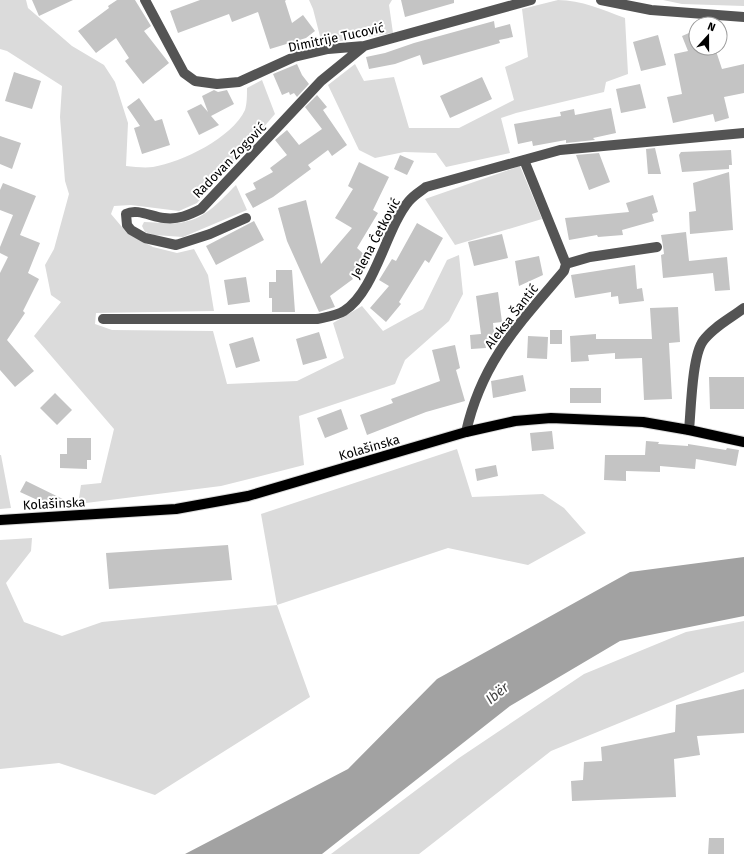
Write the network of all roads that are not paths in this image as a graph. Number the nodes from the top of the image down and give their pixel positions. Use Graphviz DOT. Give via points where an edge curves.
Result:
graph roads {
  1 [pos="145,0"];
  2 [pos="531,0"];
  3 [pos="601,0"];
  4 [pos="744,17"];
  5 [pos="364,46"];
  6 [pos="744,133"];
  7 [pos="524,160"];
  8 [pos="246,218"];
  9 [pos="657,247"];
  10 [pos="566,264"];
  11 [pos="744,308"];
  12 [pos="103,319"];
  13 [pos="689,430"];
  14 [pos="466,432"];
  15 [pos="744,442"];
  16 [pos="0,520"];
  1 -- 5 [label="street, Dimitrije Tucović" via="184,73 195,81 217,84 239,82 294,57 328,49"];
  2 -- 5 [label="street, Dimitrije Tucović"];
  3 -- 4 [label="street" via="651,10"];
  5 -- 8 [label="street, Radovan Zogović" via="321,82 201,209 182,218 165,218 133,212 126,214 127,225 131,230 146,238 176,244 210,234"];
  6 -- 7 [label="street, Jelena Ćetković" via="560,150"];
  7 -- 10 [label="street"];
  7 -- 12 [label="street, Jelena Ćetković" via="426,187 410,200 364,289 352,305 334,316 317,319"];
  9 -- 10 [label="street" via="590,257"];
  10 -- 14 [label="street, Aleksa Šantić" via="564,270 510,334 493,361 471,408"];
  11 -- 13 [label="street" via="702,342 697,355"];
  13 -- 14 [label="main road, Kolašinska" via="643,422 551,418 515,421"];
  13 -- 15 [label="main road, Kolašinska"];
  14 -- 16 [label="main road, Kolašinska" via="248,496 184,508"];
}
